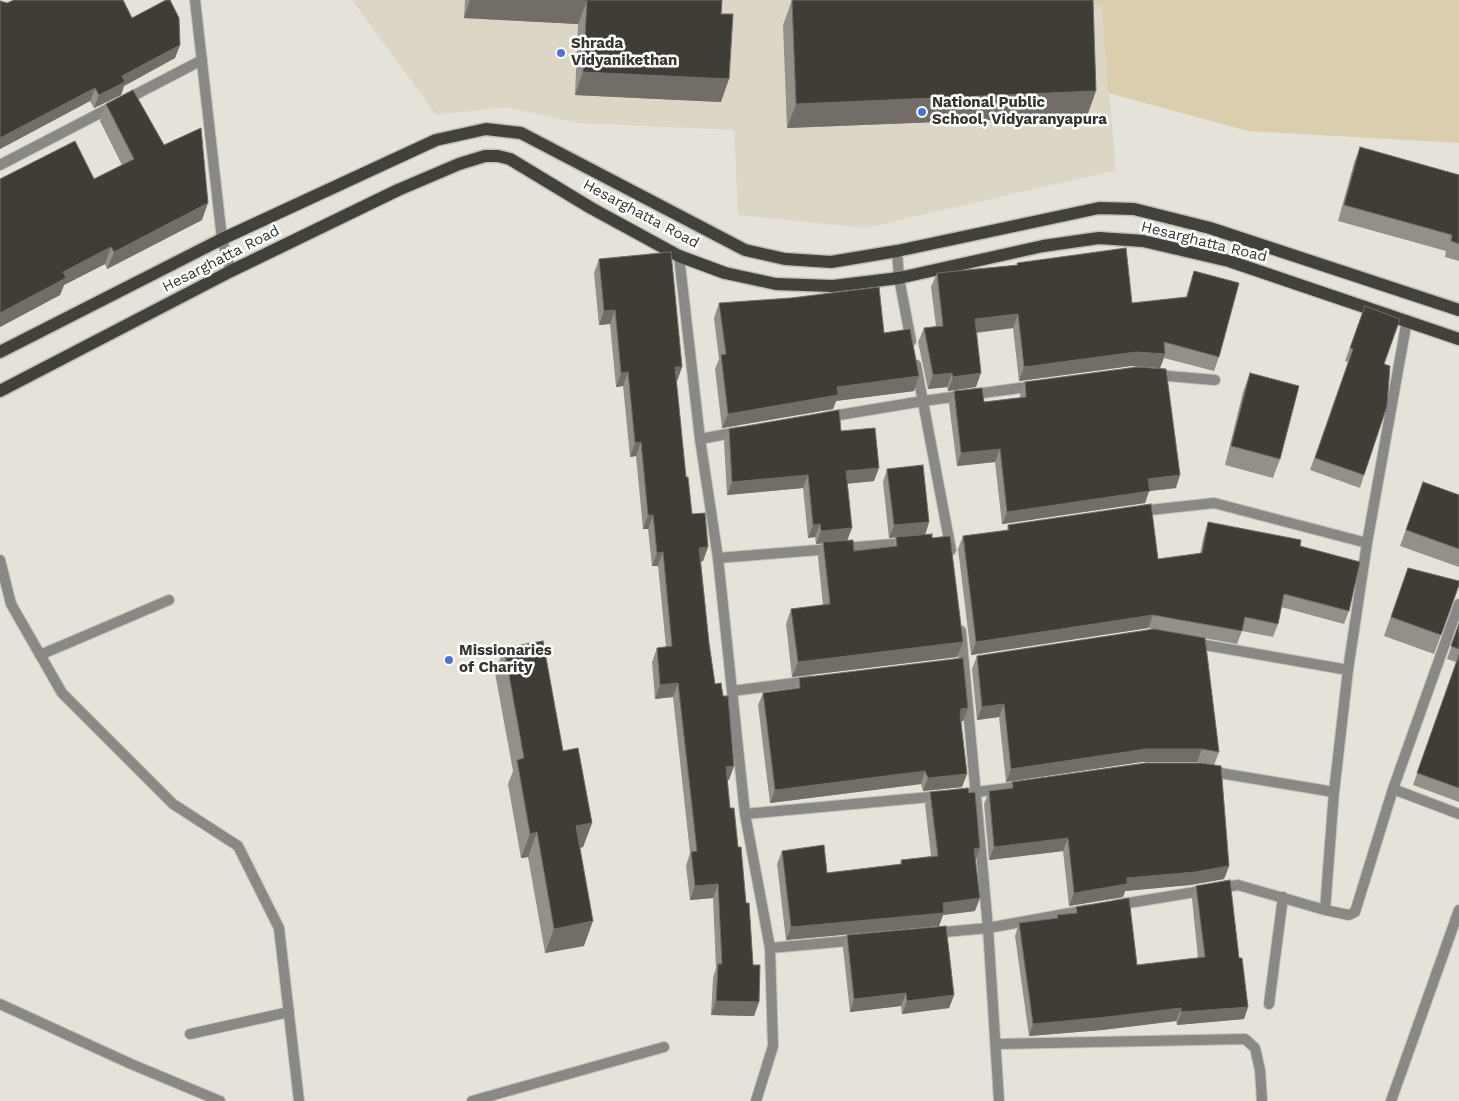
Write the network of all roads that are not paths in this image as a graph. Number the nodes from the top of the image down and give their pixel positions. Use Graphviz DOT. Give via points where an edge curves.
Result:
graph roads {
  1 [pos="195,0"];
  2 [pos="202,60"];
  3 [pos="0,165"];
  4 [pos="222,239"];
  5 [pos="896,251"];
  6 [pos="678,256"];
  7 [pos="231,270"];
  8 [pos="899,278"];
  9 [pos="1459,310"];
  10 [pos="1407,320"];
  11 [pos="1459,339"];
  12 [pos="0,352"];
  13 [pos="1142,374"];
  14 [pos="1215,380"];
  15 [pos="1047,385"];
  16 [pos="0,391"];
  17 [pos="923,401"];
  18 [pos="816,419"];
  19 [pos="748,431"];
  20 [pos="700,439"];
  21 [pos="1130,512"];
  22 [pos="921,542"];
  23 [pos="1367,543"];
  24 [pos="718,558"];
  25 [pos="952,558"];
  26 [pos="0,560"];
  27 [pos="169,600"];
  28 [pos="1459,604"];
  29 [pos="960,625"];
  30 [pos="1186,641"];
  31 [pos="40,655"];
  32 [pos="1348,670"];
  33 [pos="819,680"];
  34 [pos="732,691"];
  35 [pos="1197,769"];
  36 [pos="1034,784"];
  37 [pos="1393,789"];
  38 [pos="1334,792"];
  39 [pos="976,793"];
  40 [pos="745,814"];
  41 [pos="1459,814"];
  42 [pos="1283,897"];
  43 [pos="1325,910"];
  44 [pos="1459,910"];
  45 [pos="988,928"];
  46 [pos="919,934"];
  47 [pos="869,939"];
  48 [pos="770,948"];
  49 [pos="0,1004"];
  50 [pos="1269,1004"];
  51 [pos="289,1012"];
  52 [pos="190,1034"];
  53 [pos="997,1044"];
  54 [pos="664,1047"];
  55 [pos="220,1101"];
  56 [pos="299,1101"];
  57 [pos="472,1101"];
  58 [pos="756,1101"];
  59 [pos="999,1101"];
  60 [pos="1262,1101"];
  61 [pos="1391,1101"];
  1 -- 2 [label="street"];
  2 -- 3 [label="street"];
  2 -- 4 [label="street"];
  4 -- 5 [label="main road, Hesarghatta Road" via="436,140 486,129 521,133 692,225 746,250 785,259 831,262"];
  4 -- 7 [label="street"];
  4 -- 12 [label="main road, Hesarghatta Road"];
  5 -- 8 [label="street"];
  5 -- 9 [label="main road, Hesarghatta Road" via="1099,208 1134,209 1210,228"];
  6 -- 7 [label="main road, Hesarghatta Road" via="510,159 485,156 398,190"];
  6 -- 8 [label="main road, Hesarghatta Road" via="725,273 776,284 833,286"];
  6 -- 20 [label="street"];
  7 -- 16 [label="main road, Hesarghatta Road"];
  8 -- 10 [label="main road, Hesarghatta Road" via="1043,246 1099,238 1134,240 1229,261"];
  8 -- 17 [label="street"];
  10 -- 11 [label="main road, Hesarghatta Road"];
  10 -- 23 [label="street"];
  13 -- 14 [label="street"];
  15 -- 17 [label="street"];
  17 -- 18 [label="street"];
  17 -- 25 [label="street"];
  19 -- 20 [label="street"];
  20 -- 24 [label="street"];
  21 -- 23 [label="street" via="1214,503"];
  22 -- 24 [label="street"];
  23 -- 32 [label="street"];
  24 -- 34 [label="street"];
  26 -- 31 [label="street" via="11,604"];
  27 -- 31 [label="street"];
  28 -- 37 [label="street"];
  29 -- 39 [label="street"];
  30 -- 32 [label="street"];
  31 -- 51 [label="street" via="62,693 173,804 238,846 279,928"];
  32 -- 38 [label="street"];
  33 -- 34 [label="street"];
  34 -- 40 [label="street"];
  35 -- 38 [label="street"];
  36 -- 39 [label="street"];
  37 -- 41 [label="street"];
  37 -- 43 [label="street" via="1355,912 1349,916"];
  38 -- 43 [label="street"];
  39 -- 40 [label="street"];
  39 -- 45 [label="street"];
  40 -- 48 [label="street"];
  42 -- 43 [label="street"];
  42 -- 45 [label="street" via="1228,885"];
  42 -- 50 [label="street"];
  44 -- 61 [label="street"];
  45 -- 46 [label="street"];
  45 -- 53 [label="street"];
  47 -- 48 [label="street"];
  48 -- 58 [label="street" via="773,1046"];
  49 -- 55 [label="street"];
  51 -- 52 [label="street"];
  51 -- 56 [label="street"];
  53 -- 59 [label="street"];
  53 -- 60 [label="street" via="1245,1039 1255,1048"];
  54 -- 57 [label="street"];
}
